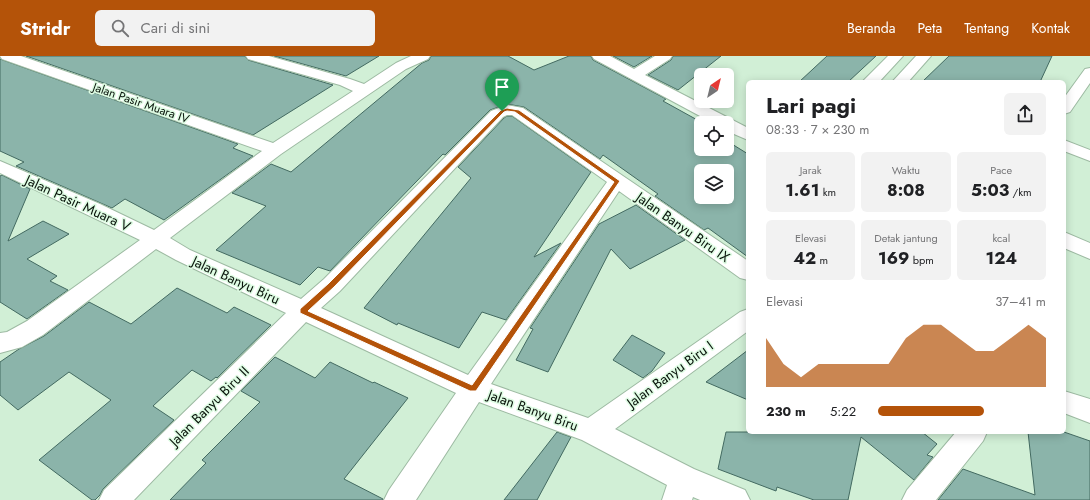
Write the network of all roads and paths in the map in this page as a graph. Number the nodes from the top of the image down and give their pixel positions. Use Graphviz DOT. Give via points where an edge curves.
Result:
graph roads {
  1 [pos="7,56"];
  2 [pos="253,56"];
  3 [pos="423,56"];
  4 [pos="599,56"];
  5 [pos="664,56"];
  6 [pos="896,56"];
  7 [pos="924,56"];
  8 [pos="1090,72"];
  9 [pos="634,75"];
  10 [pos="872,80"];
  11 [pos="902,80"];
  12 [pos="365,90"];
  13 [pos="1066,106"];
  14 [pos="507,109"];
  15 [pos="711,116"];
  16 [pos="734,128"];
  17 [pos="746,134"];
  18 [pos="1066,146"];
  19 [pos="275,150"];
  20 [pos="1090,156"];
  21 [pos="0,166"];
  22 [pos="617,181"];
  23 [pos="156,239"];
  24 [pos="1066,240"];
  25 [pos="1090,252"];
  26 [pos="746,271"];
  27 [pos="303,311"];
  28 [pos="746,319"];
  29 [pos="0,343"];
  30 [pos="473,389"];
  31 [pos="1066,403"];
  32 [pos="1090,411"];
  33 [pos="591,431"];
  34 [pos="971,434"];
  35 [pos="680,490"];
  36 [pos="114,500"];
  37 [pos="399,500"];
  38 [pos="735,500"];
  39 [pos="917,500"];
  1 -- 19 [label="street, Jalan Pasir Muara IV"];
  2 -- 12 [label="street"];
  3 -- 12 [label="street" via="401,66"];
  4 -- 9 [label="street"];
  5 -- 9 [label="street"];
  6 -- 10 [label="street"];
  7 -- 11 [label="street"];
  8 -- 13 [label="street"];
  9 -- 15 [label="street"];
  12 -- 19 [label="street"];
  14 -- 22 [label="street, Jalan Banyu Biru IX" via="517,111"];
  14 -- 27 [label="street, Jalan Banyu Biru II" via="498,114 332,285"];
  16 -- 17 [label="street"];
  18 -- 20 [label="street"];
  19 -- 23 [label="street"];
  21 -- 23 [label="street, Jalan Pasir Muara V"];
  22 -- 26 [label="street, Jalan Banyu Biru IX"];
  22 -- 30 [label="street"];
  23 -- 27 [label="street, Jalan Banyu Biru" via="182,256"];
  23 -- 29 [label="street" via="35,328"];
  24 -- 25 [label="street"];
  27 -- 30 [label="street, Jalan Banyu Biru"];
  27 -- 36 [label="street, Jalan Banyu Biru II"];
  28 -- 33 [label="street, Jalan Banyu Biru I"];
  30 -- 33 [label="street, Jalan Banyu Biru"];
  30 -- 37 [label="street"];
  31 -- 32 [label="street"];
  33 -- 35 [label="street, Jalan Banyu Biru"];
  34 -- 39 [label="street"];
  35 -- 38 [label="street, Jalan Banyu Biru"];
}
